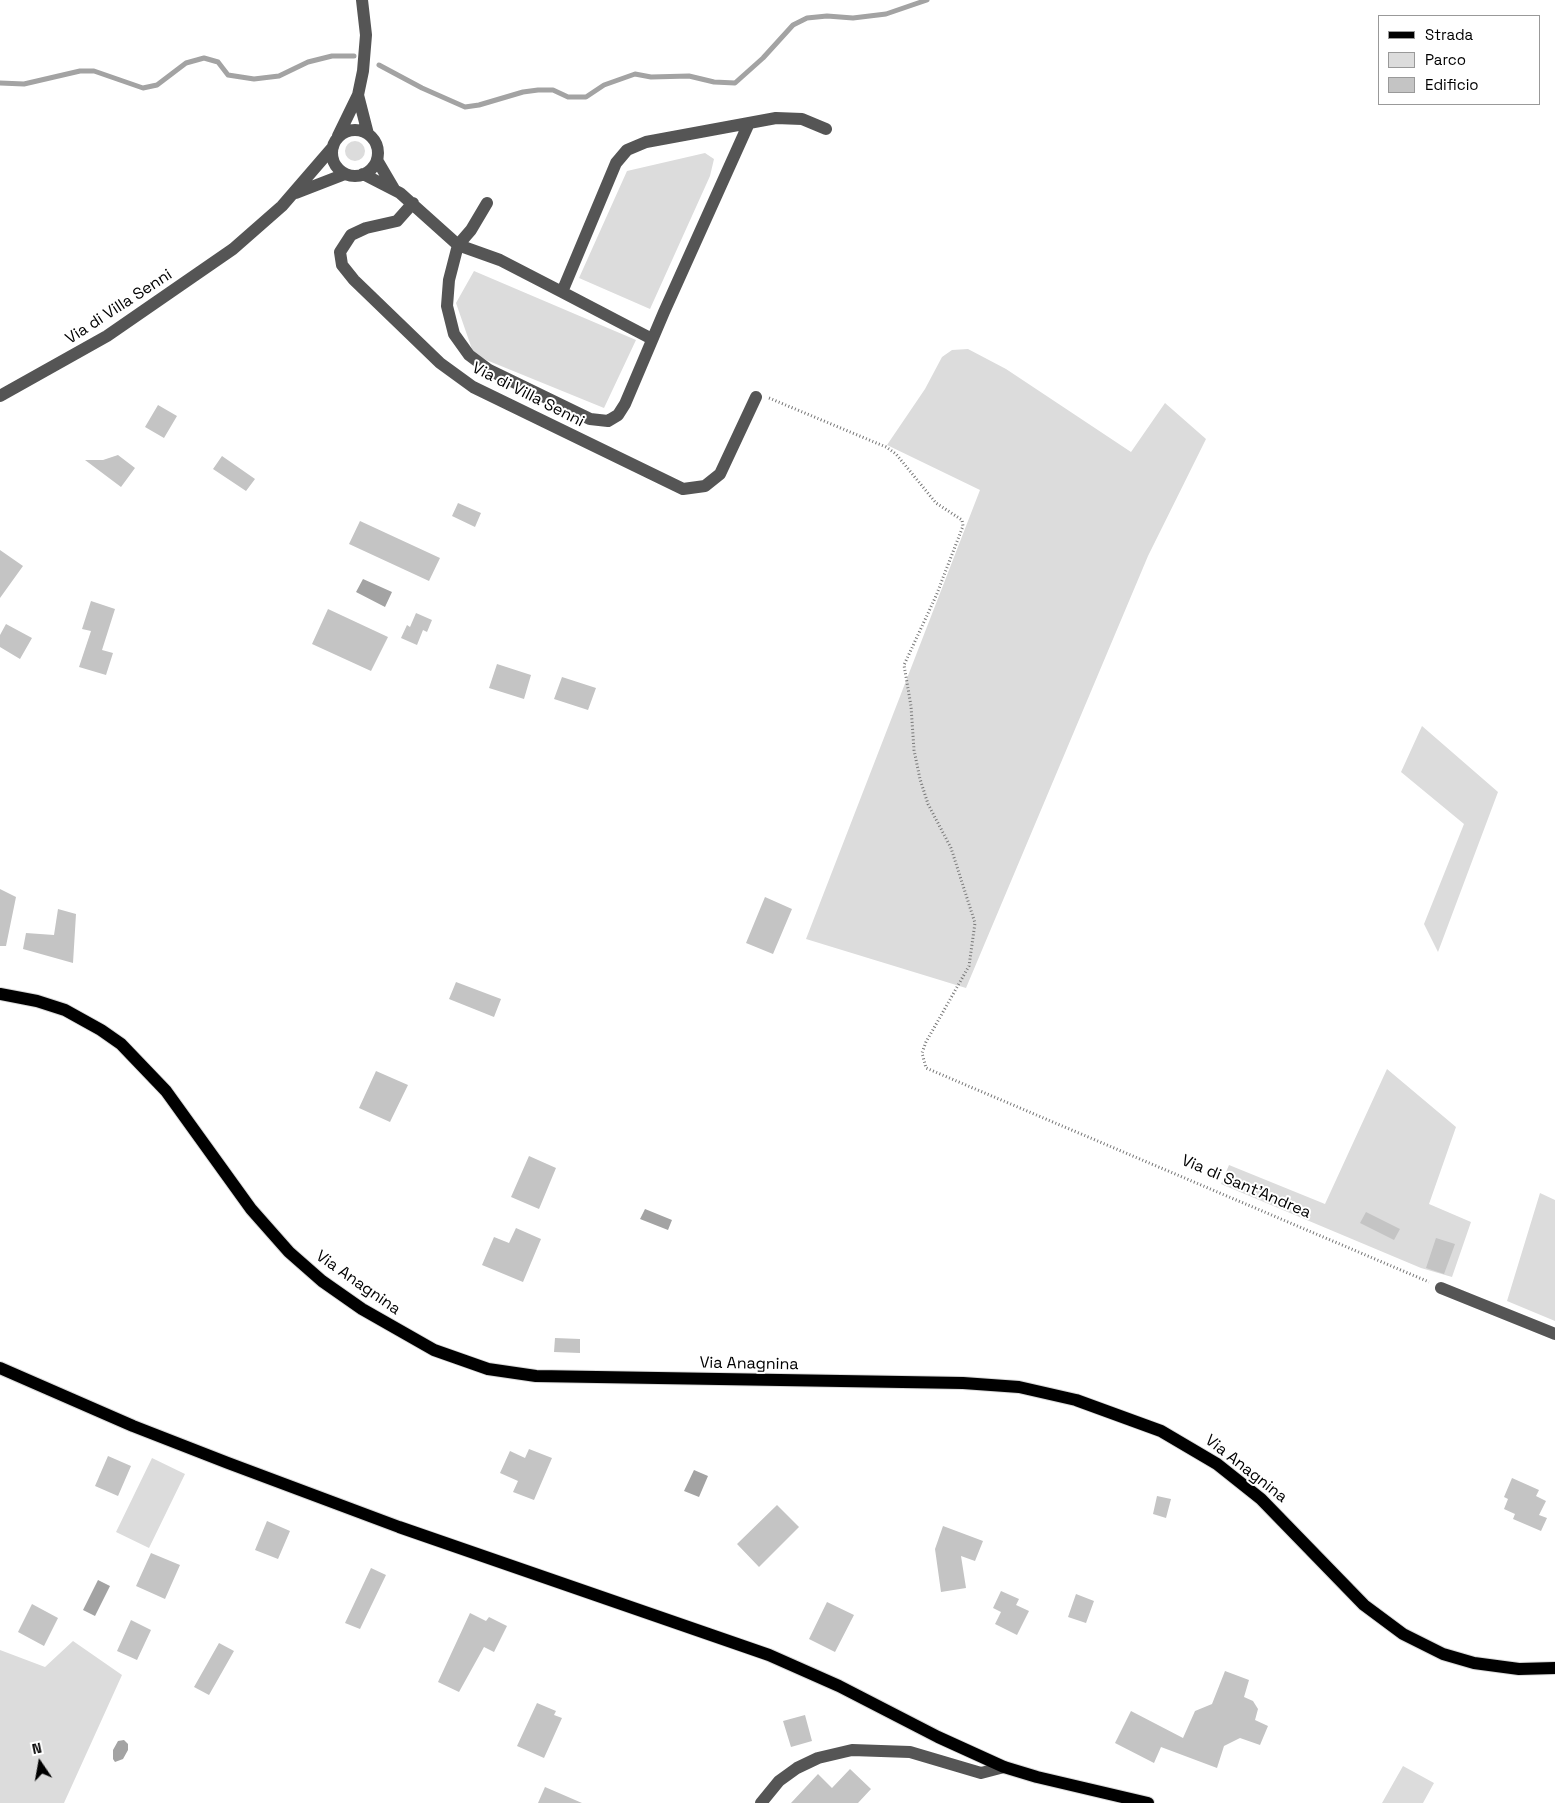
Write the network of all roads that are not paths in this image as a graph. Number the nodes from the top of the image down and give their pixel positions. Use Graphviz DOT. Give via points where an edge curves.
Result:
graph roads {
  1 [pos="362,0"];
  2 [pos="358,95"];
  3 [pos="749,123"];
  4 [pos="826,129"];
  5 [pos="368,134"];
  6 [pos="335,141"];
  7 [pos="377,160"];
  8 [pos="345,174"];
  9 [pos="363,174"];
  10 [pos="394,189"];
  11 [pos="293,194"];
  12 [pos="413,203"];
  13 [pos="487,203"];
  14 [pos="458,245"];
  15 [pos="562,292"];
  16 [pos="652,339"];
  17 [pos="0,396"];
  18 [pos="756,397"];
  19 [pos="0,994"];
  20 [pos="1441,1288"];
  21 [pos="1555,1334"];
  22 [pos="0,1368"];
  23 [pos="1555,1668"];
  24 [pos="1004,1767"];
  25 [pos="760,1803"];
  26 [pos="1148,1803"];
  1 -- 2 [label="street, Via di Villa Senni" via="366,44"];
  2 -- 5 [label="street, Via di Villa Senni"];
  2 -- 6 [label="street, Via di Villa Senni"];
  3 -- 4 [label="street" via="793,117"];
  3 -- 15 [label="street" via="646,142 623,154 616,163"];
  3 -- 16 [label="street"];
  5 -- 6 [label="street" via="350,130"];
  5 -- 7 [label="street, Via di Villa Senni" via="377,145"];
  6 -- 8 [label="street" via="333,159"];
  6 -- 11 [label="street, Via di Villa Senni"];
  7 -- 9 [label="street"];
  7 -- 10 [label="street, Via di Villa Senni"];
  8 -- 9 [label="street, Via di Villa Senni"];
  8 -- 11 [label="street, Via di Villa Senni"];
  9 -- 10 [label="street"];
  10 -- 12 [label="street"];
  11 -- 17 [label="street, Via di Villa Senni" via="247,238 194,277 90,346"];
  12 -- 14 [label="street"];
  12 -- 18 [label="street, Via di Villa Senni" via="397,221 351,235 340,252 342,265 445,367 487,394 683,489 705,486 720,474"];
  13 -- 14 [label="street"];
  14 -- 15 [label="street" via="500,260"];
  14 -- 16 [label="street" via="447,298 452,328 463,349 482,366 573,411 596,421 608,421 618,415"];
  15 -- 16 [label="street"];
  19 -- 23 [label="main road, Via Anagnina" via="64,1010 121,1044 166,1091 251,1209 289,1252 327,1285 362,1309 439,1352 488,1369 536,1376 963,1383 1019,1387 1076,1400 1161,1431 1217,1464 1261,1499 1364,1605 1403,1634 1443,1654 1474,1663 1519,1669"];
  20 -- 21 [label="street"];
  22 -- 24 [label="main road" via="228,1464 769,1656 839,1686"];
  24 -- 25 [label="street" via="982,1773 910,1752 852,1750 818,1758 797,1768 779,1781"];
  24 -- 26 [label="main road"];
}
